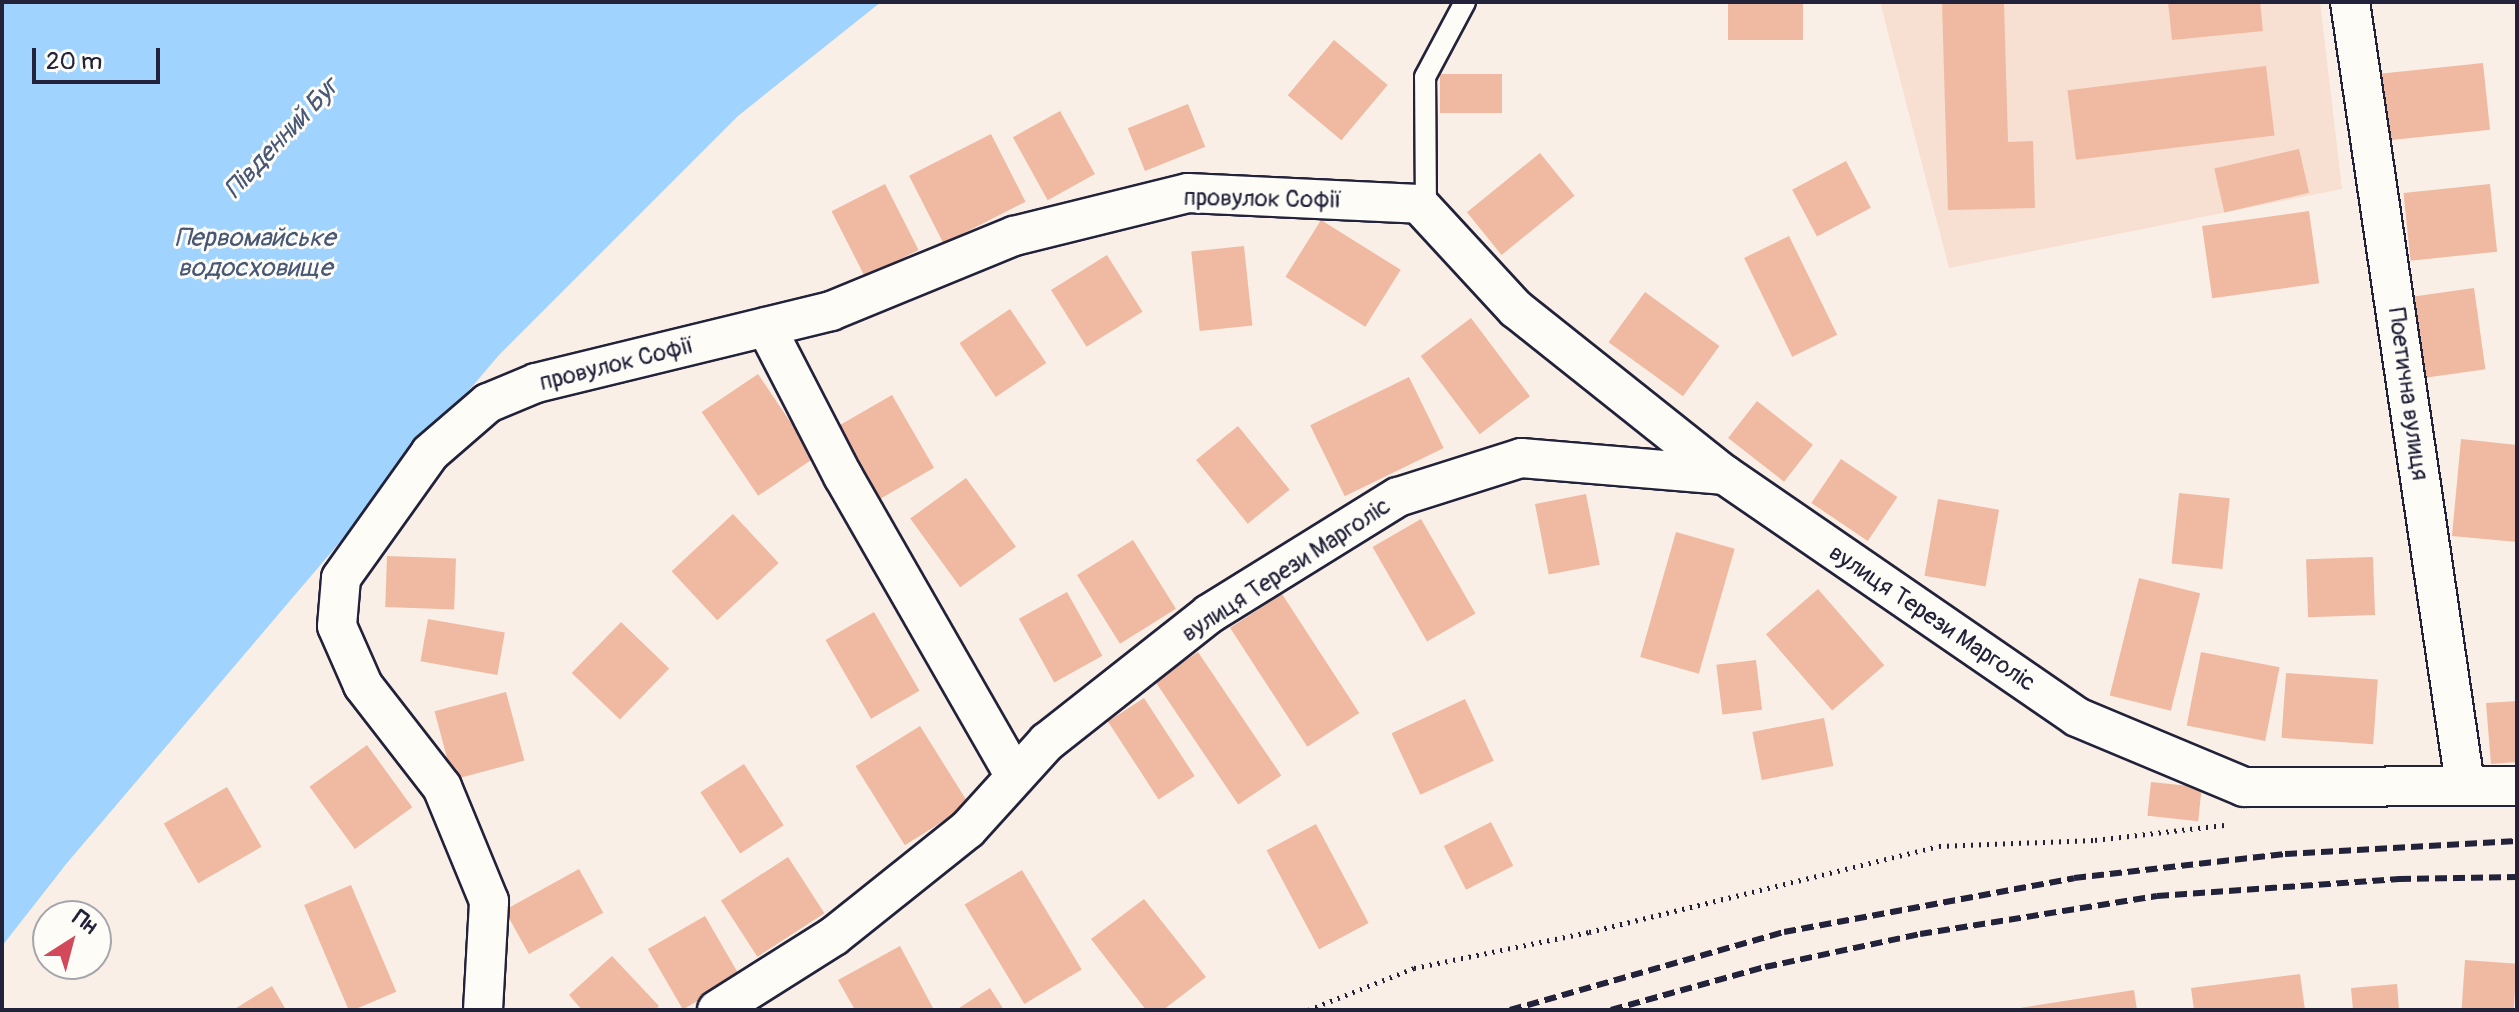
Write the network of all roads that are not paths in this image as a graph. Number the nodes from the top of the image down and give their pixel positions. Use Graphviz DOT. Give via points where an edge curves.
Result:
graph roads {
  1 [pos="1465,2"];
  2 [pos="2350,2"];
  3 [pos="1426,212"];
  4 [pos="766,327"];
  5 [pos="1725,475"];
  6 [pos="1015,776"];
  7 [pos="2465,785"];
  8 [pos="2517,786"];
  9 [pos="483,1010"];
  10 [pos="717,1010"];
  1 -- 3 [label="lane" via="1425,77"];
  2 -- 7 [label="street, Поетична вулиця"];
  3 -- 4 [label="street, провулок Софії" via="1419,204 1188,193 1014,236 831,311"];
  3 -- 5 [label="street" via="1516,309"];
  4 -- 6 [label="street" via="843,476"];
  4 -- 9 [label="street, провулок Софії" via="536,383 488,403 430,453 341,578 337,626 363,685 442,787 489,901"];
  5 -- 6 [label="street, вулиця Терези Марголіс" via="1521,458 1398,497 1209,614 1047,742"];
  5 -- 7 [label="street, вулиця Терези Марголіс" via="2077,717 2244,787"];
  6 -- 10 [label="street, вулиця Терези Марголіс" via="968,829 834,936"];
  7 -- 8 [label="street, вулиця Терези Марголіс"];
}
